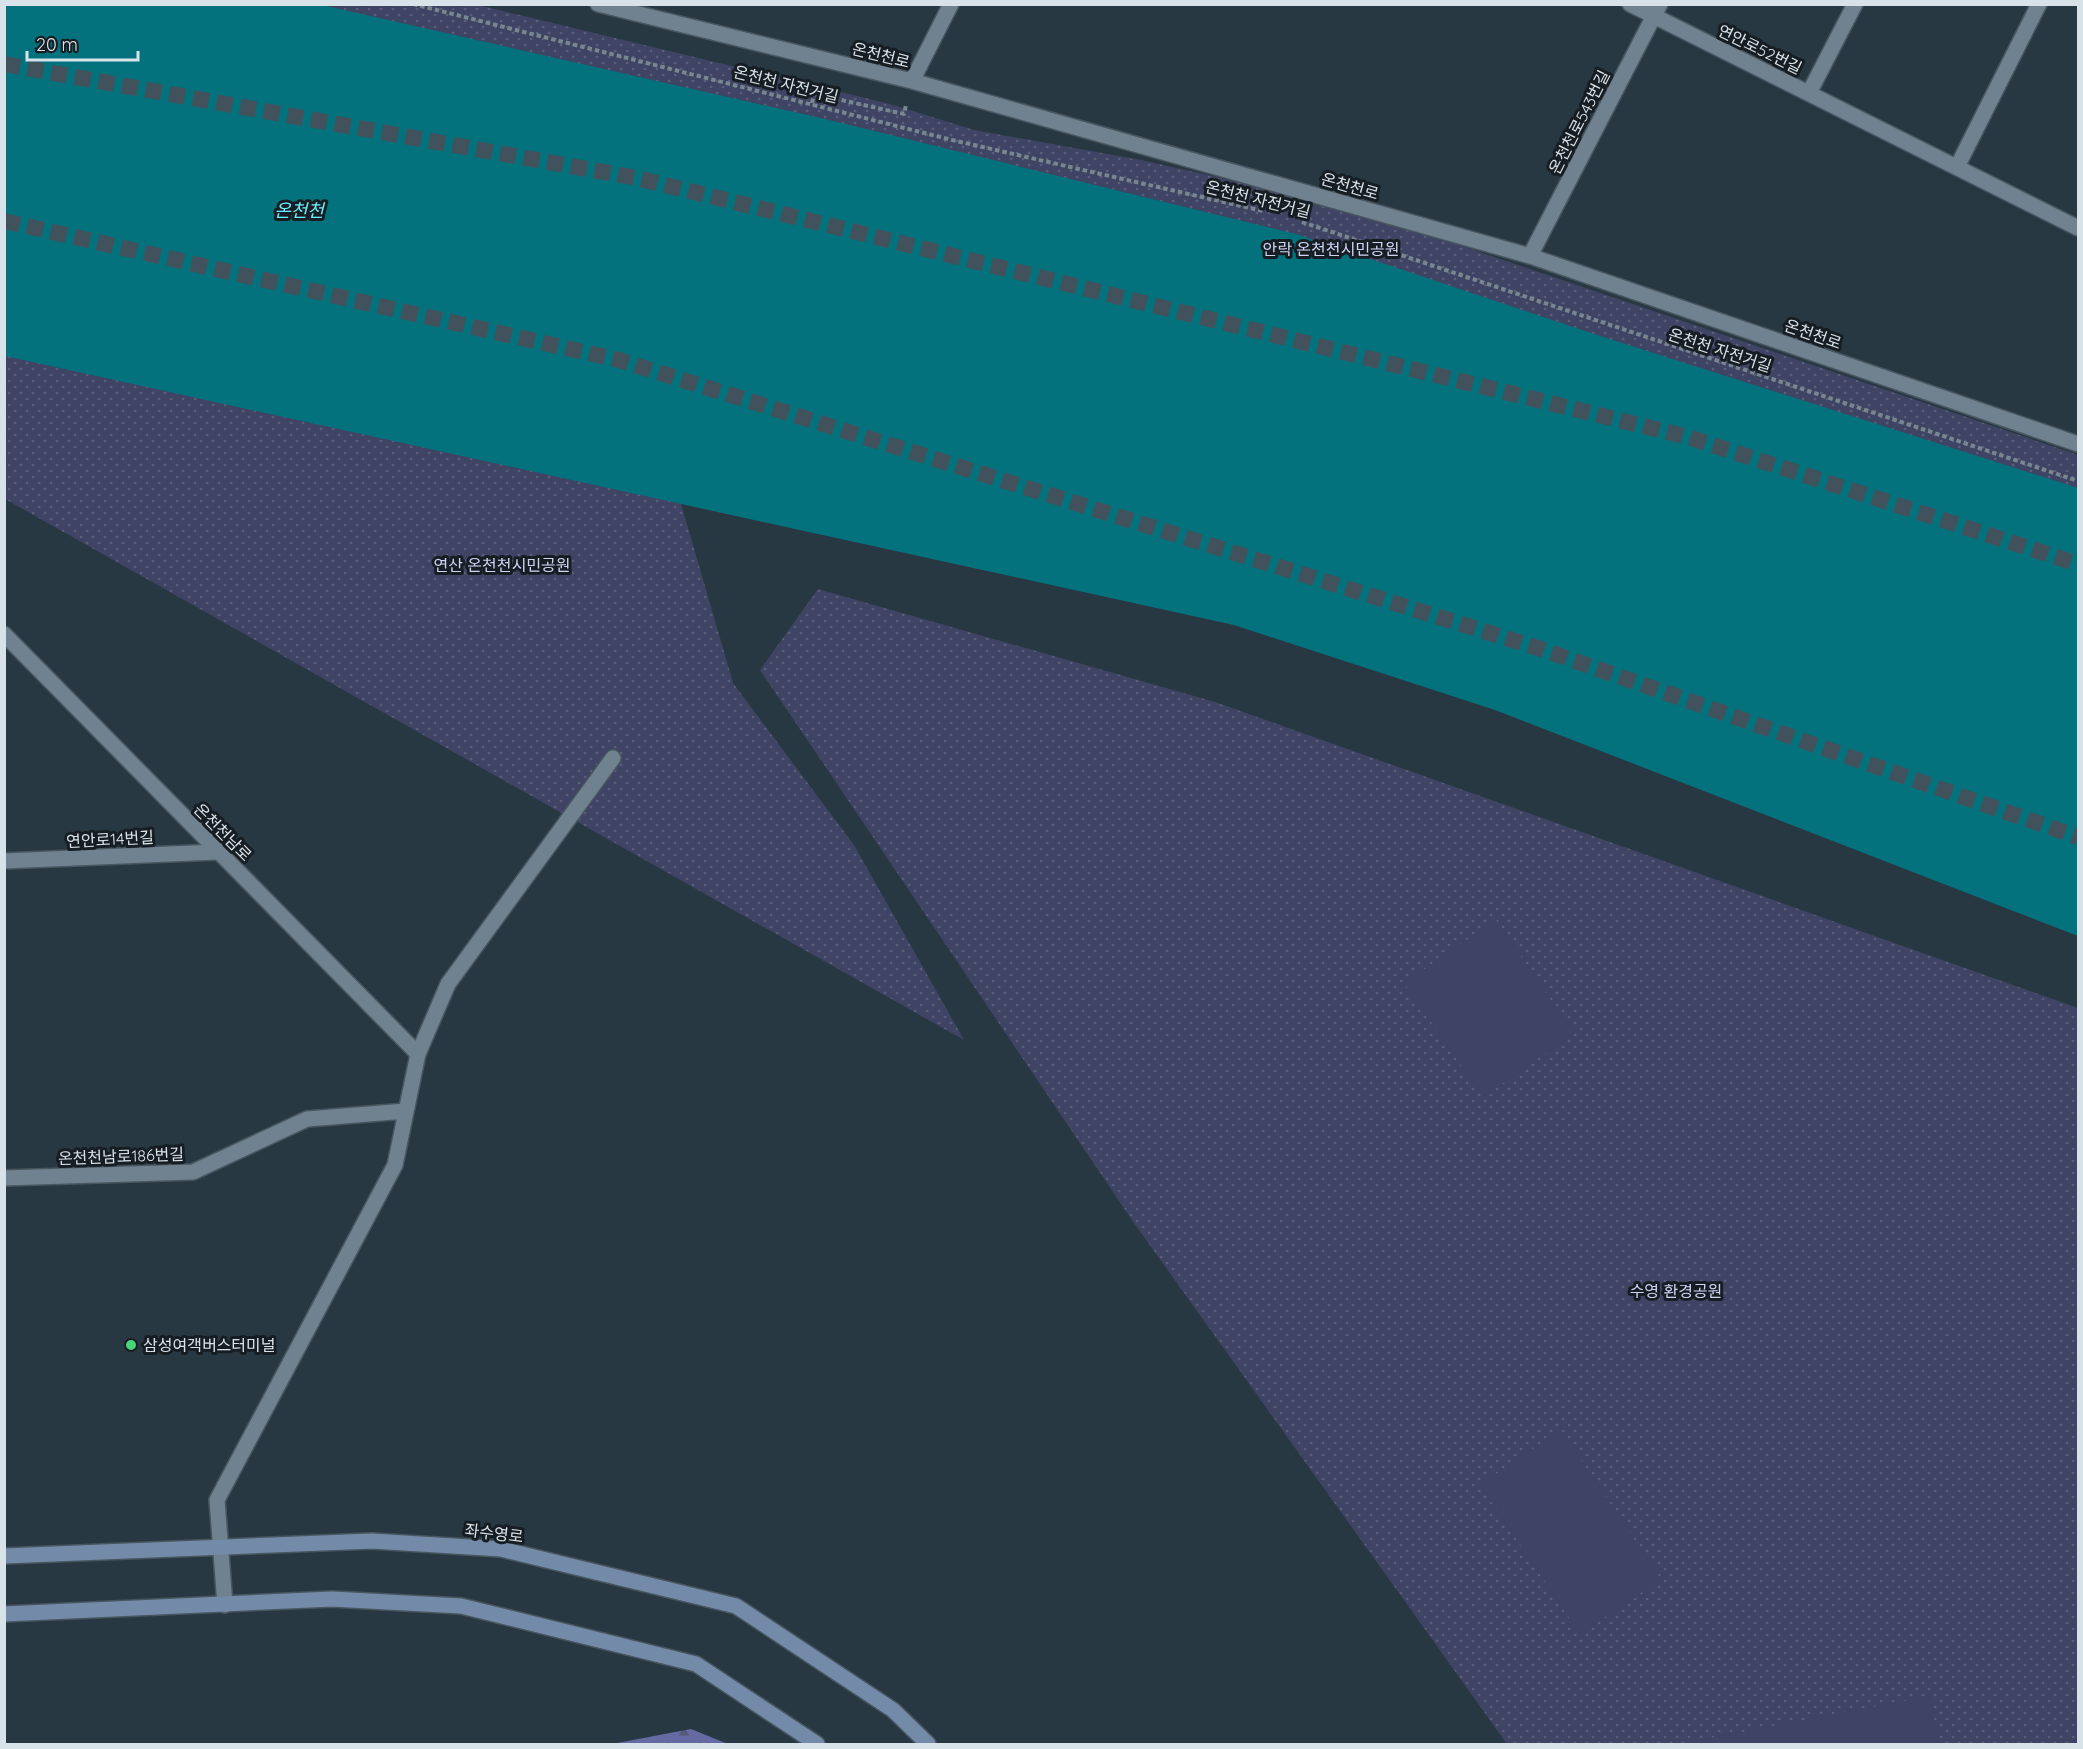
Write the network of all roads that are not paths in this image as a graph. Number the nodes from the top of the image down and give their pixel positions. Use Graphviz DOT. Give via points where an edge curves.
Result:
graph roads {
  1 [pos="598,4"];
  2 [pos="951,4"];
  3 [pos="1630,4"];
  4 [pos="1855,4"];
  5 [pos="2039,4"];
  6 [pos="1657,10"];
  7 [pos="912,81"];
  8 [pos="1809,93"];
  9 [pos="1957,167"];
  10 [pos="2079,228"];
  11 [pos="1530,256"];
  12 [pos="2079,444"];
  13 [pos="4,634"];
  14 [pos="613,758"];
  15 [pos="217,852"];
  16 [pos="4,861"];
  17 [pos="418,1054"];
  18 [pos="406,1111"];
  19 [pos="4,1178"];
  20 [pos="221,1549"];
  21 [pos="4,1556"];
  22 [pos="225,1605"];
  23 [pos="4,1614"];
  24 [pos="818,1744"];
  25 [pos="928,1744"];
  1 -- 7 [label="street, 온천천로"];
  2 -- 7 [label="street"];
  3 -- 6 [label="street, 연안로52번길"];
  4 -- 8 [label="street, 연안로52번길"];
  5 -- 9 [label="street"];
  6 -- 8 [label="street, 연안로52번길"];
  6 -- 11 [label="street, 온천천로543번길"];
  7 -- 11 [label="street, 온천천로"];
  8 -- 9 [label="street, 연안로52번길"];
  9 -- 10 [label="street, 연안로52번길"];
  11 -- 12 [label="street, 온천천로"];
  13 -- 15 [label="street, 온천천남로"];
  14 -- 17 [label="street" via="448,984"];
  15 -- 16 [label="street, 연안로14번길"];
  15 -- 17 [label="street, 온천천남로"];
  17 -- 18 [label="street"];
  18 -- 19 [label="street, 온천천남로186번길" via="307,1119 193,1172"];
  18 -- 20 [label="street" via="395,1166 217,1500"];
  20 -- 21 [label="main road, 좌수영로"];
  20 -- 22 [label="street"];
  20 -- 25 [label="main road, 좌수영로" via="372,1541 501,1549 736,1606 893,1710"];
  22 -- 23 [label="main road"];
  22 -- 24 [label="main road" via="332,1599 461,1606 696,1664"];
}
